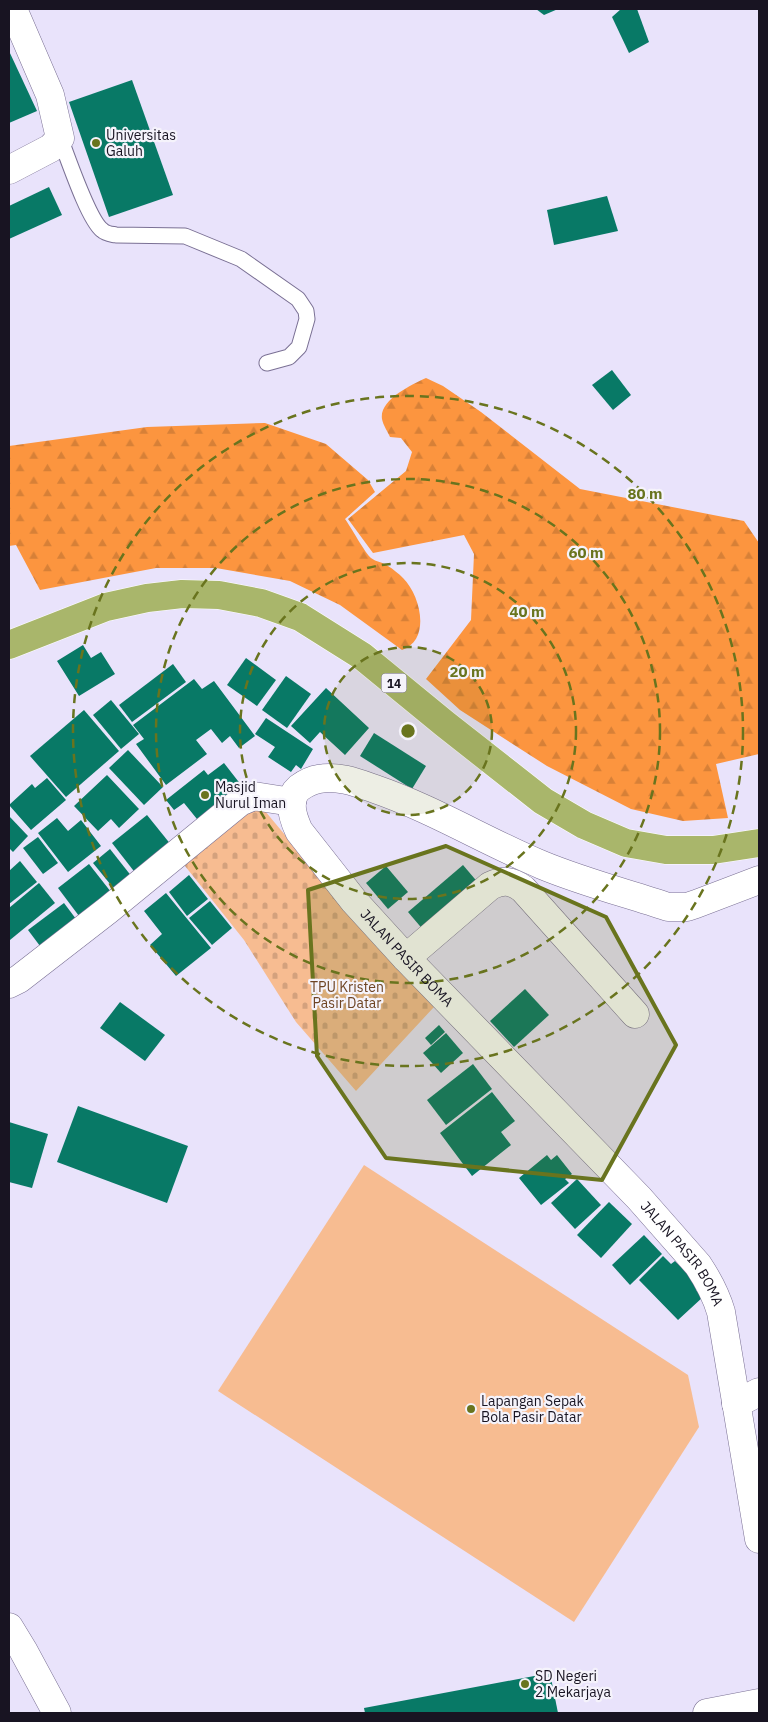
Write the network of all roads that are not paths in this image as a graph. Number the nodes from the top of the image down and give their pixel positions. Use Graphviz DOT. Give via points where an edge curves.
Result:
graph roads {
  1 [pos="13,9"];
  2 [pos="60,138"];
  3 [pos="9,170"];
  4 [pos="267,363"];
  5 [pos="9,645"];
  6 [pos="292,802"];
  7 [pos="759,843"];
  8 [pos="759,880"];
  9 [pos="406,958"];
  10 [pos="9,984"];
  11 [pos="635,1014"];
  12 [pos="748,1398"];
  13 [pos="759,1539"];
  14 [pos="9,1627"];
  15 [pos="759,1703"];
  16 [pos="57,1713"];
  17 [pos="707,1713"];
  1 -- 2 [label="street" via="50,95"];
  2 -- 3 [label="street" via="51,148"];
  2 -- 4 [label="lane" via="89,211 101,230 116,235 185,236 240,259 298,299 304,306 307,319 299,348 289,357"];
  5 -- 7 [label="highway, 14" via="106,607 147,598 182,594 219,595 261,603 300,617 362,656 543,801 584,826 626,842 666,850 714,850"];
  6 -- 8 [label="street" via="296,791 321,778 362,784 402,798 557,871 668,907 687,907"];
  6 -- 9 [label="street, JALAN PASIR BOMA" via="293,818 299,831 354,901"];
  6 -- 10 [label="street" via="254,796 240,802 108,910"];
  9 -- 11 [label="street" via="490,886 507,881 523,889"];
  9 -- 12 [label="street, JALAN PASIR BOMA" via="640,1198 698,1265 712,1287"];
  12 -- 13 [label="street, JALAN PASIR BOMA"];
  14 -- 16 [label="street"];
  15 -- 17 [label="street"];
}
